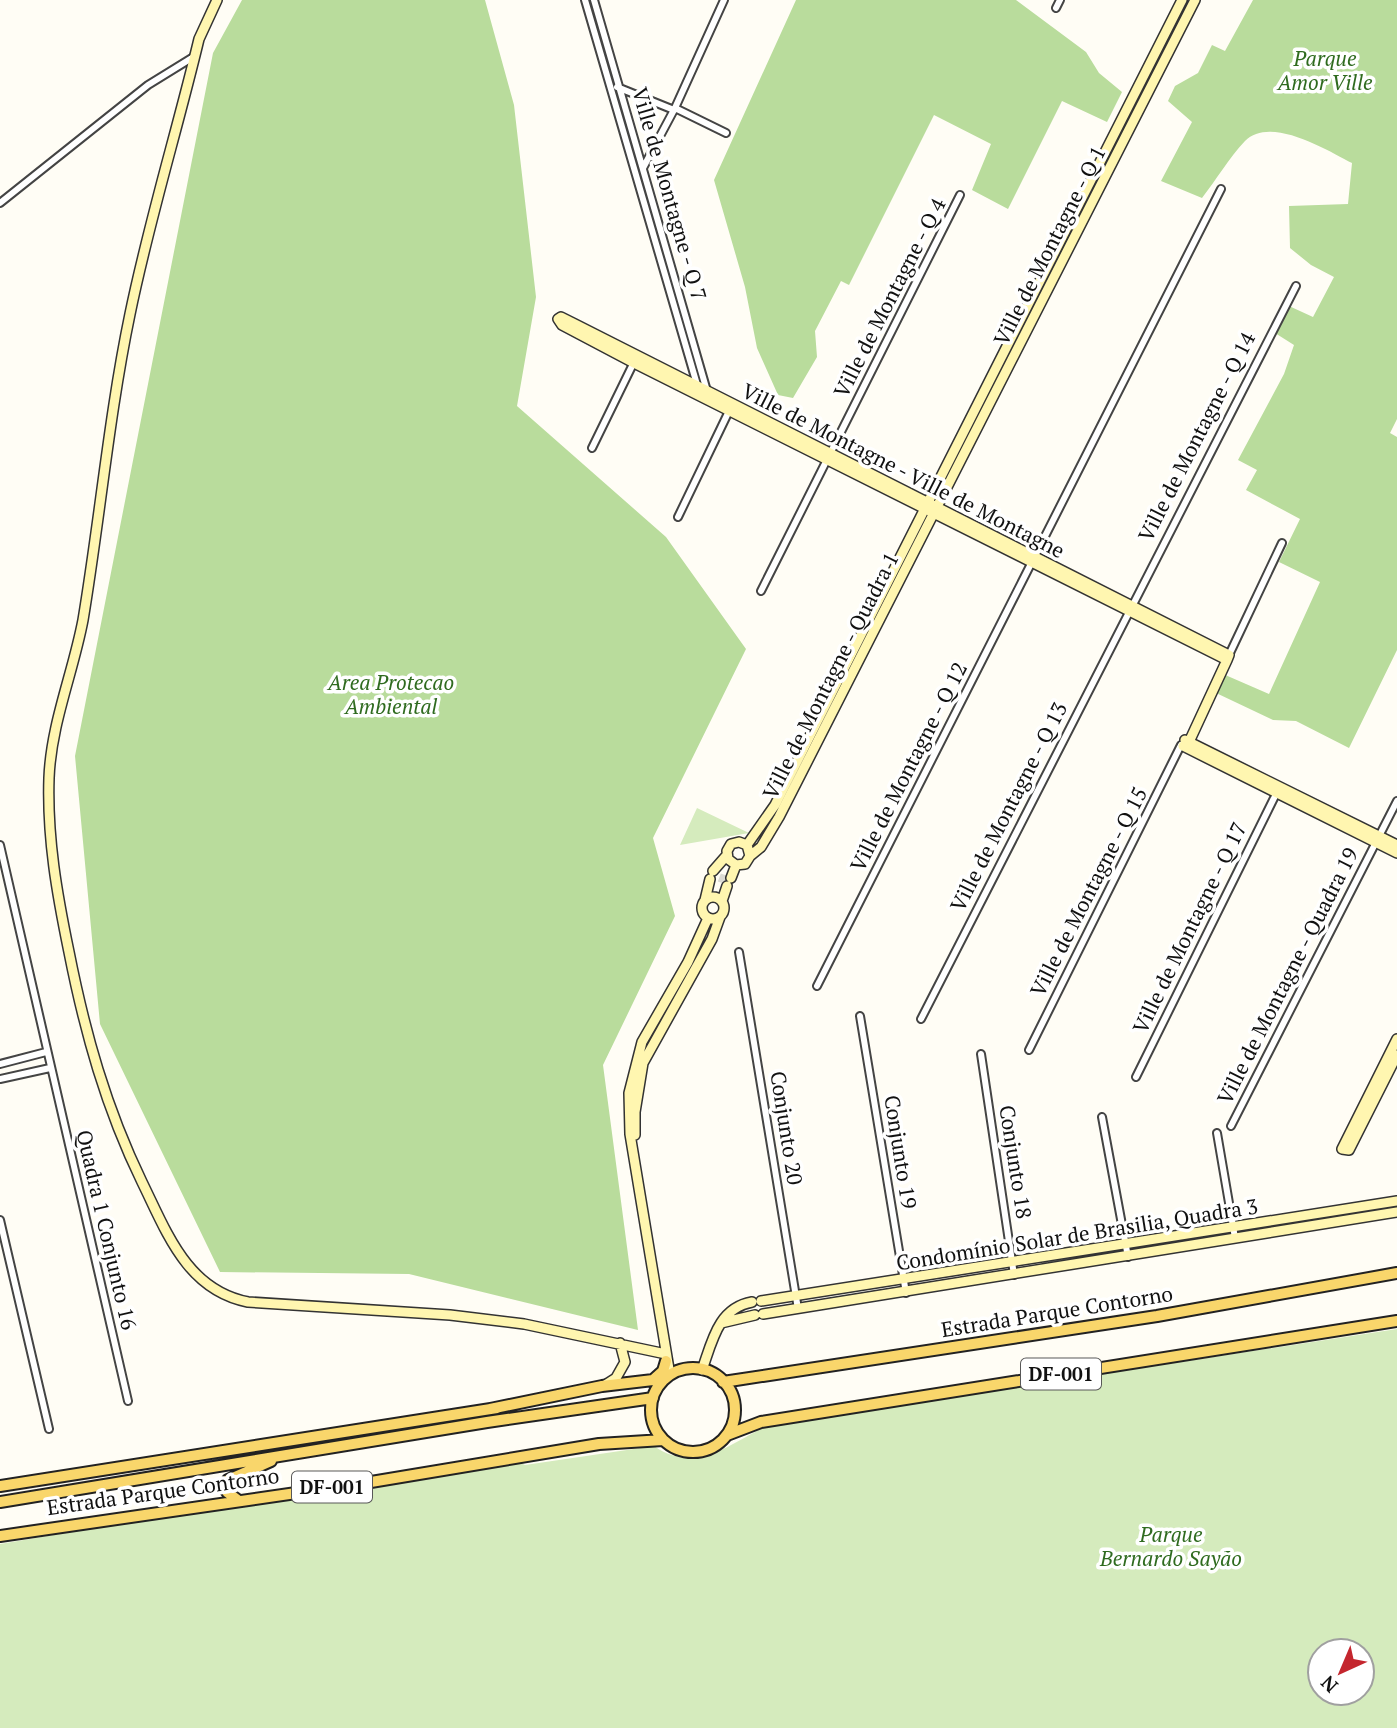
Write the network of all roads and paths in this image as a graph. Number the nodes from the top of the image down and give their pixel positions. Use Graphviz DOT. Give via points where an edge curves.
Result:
graph roads {
  1 [pos="217,0"];
  2 [pos="586,0"];
  3 [pos="594,0"];
  4 [pos="724,0"];
  5 [pos="1060,0"];
  6 [pos="1182,0"];
  7 [pos="1195,0"];
  8 [pos="1056,8"];
  9 [pos="195,56"];
  10 [pos="610,85"];
  11 [pos="620,88"];
  12 [pos="674,109"];
  13 [pos="726,133"];
  14 [pos="643,167"];
  15 [pos="637,176"];
  16 [pos="1221,189"];
  17 [pos="960,195"];
  18 [pos="1079,199"];
  19 [pos="0,202"];
  20 [pos="1090,205"];
  21 [pos="1296,286"];
  22 [pos="562,321"];
  23 [pos="635,359"];
  24 [pos="985,388"];
  25 [pos="703,393"];
  26 [pos="995,393"];
  27 [pos="731,407"];
  28 [pos="592,448"];
  29 [pos="829,457"];
  30 [pos="931,509"];
  31 [pos="678,517"];
  32 [pos="1282,543"];
  33 [pos="1033,560"];
  34 [pos="761,591"];
  35 [pos="1130,608"];
  36 [pos="1227,656"];
  37 [pos="1184,744"];
  38 [pos="810,746"];
  39 [pos="1278,790"];
  40 [pos="1397,801"];
  41 [pos="1378,839"];
  42 [pos="747,845"];
  43 [pos="1397,845"];
  44 [pos="2,849"];
  45 [pos="1397,853"];
  46 [pos="750,856"];
  47 [pos="732,861"];
  48 [pos="720,899"];
  49 [pos="705,900"];
  50 [pos="720,917"];
  51 [pos="708,918"];
  52 [pos="739,952"];
  53 [pos="817,986"];
  54 [pos="860,1016"];
  55 [pos="921,1019"];
  56 [pos="1397,1039"];
  57 [pos="1029,1050"];
  58 [pos="46,1052"];
  59 [pos="981,1055"];
  60 [pos="1397,1055"];
  61 [pos="0,1063"];
  62 [pos="50,1068"];
  63 [pos="1136,1077"];
  64 [pos="0,1079"];
  65 [pos="1102,1117"];
  66 [pos="1231,1126"];
  67 [pos="1217,1133"];
  68 [pos="634,1155"];
  69 [pos="1397,1201"];
  70 [pos="1397,1212"];
  71 [pos="0,1220"];
  72 [pos="1233,1228"];
  73 [pos="1235,1238"];
  74 [pos="1125,1244"];
  75 [pos="1128,1257"];
  76 [pos="1013,1263"];
  77 [pos="1397,1273"];
  78 [pos="1014,1275"];
  79 [pos="904,1280"];
  80 [pos="906,1293"];
  81 [pos="796,1296"];
  82 [pos="798,1309"];
  83 [pos="1397,1321"];
  84 [pos="719,1323"];
  85 [pos="620,1343"];
  86 [pos="666,1357"];
  87 [pos="702,1370"];
  88 [pos="670,1375"];
  89 [pos="723,1382"];
  90 [pos="602,1386"];
  91 [pos="653,1398"];
  92 [pos="128,1401"];
  93 [pos="496,1408"];
  94 [pos="49,1429"];
  95 [pos="428,1432"];
  96 [pos="727,1435"];
  97 [pos="663,1440"];
  98 [pos="273,1459"];
  99 [pos="0,1486"];
  100 [pos="239,1501"];
  101 [pos="0,1502"];
  102 [pos="0,1536"];
  1 -- 9 [label="street"];
  2 -- 10 [label="street, Ville de Montagne - Q 7"];
  3 -- 11 [label="street, Ville de Montagne - Q 7"];
  4 -- 12 [label="street"];
  5 -- 8 [label="street"];
  6 -- 18 [label="street, Ville de Montagne - Q 1"];
  7 -- 20 [label="street, Ville de Montagne - Q 1"];
  9 -- 19 [label="street" via="148,85"];
  9 -- 85 [label="street" via="129,317 82,621 49,775 55,886 103,1094 174,1246 200,1280 223,1296 248,1302 500,1321"];
  10 -- 11 [label="street"];
  10 -- 15 [label="street, Ville de Montagne - Q 7"];
  11 -- 12 [label="street"];
  11 -- 14 [label="street, Ville de Montagne - Q 7"];
  12 -- 13 [label="street"];
  12 -- 14 [label="street"];
  14 -- 15 [label="street"];
  14 -- 25 [label="street, Ville de Montagne - Q 7"];
  15 -- 25 [label="street, Ville de Montagne - Q 7"];
  16 -- 33 [label="street, Ville de Montagne - Q 12"];
  17 -- 29 [label="street, Ville de Montagne - Q 4"];
  18 -- 20 [label="street"];
  18 -- 24 [label="street, Ville de Montagne - Q 1"];
  20 -- 26 [label="street, Ville de Montagne - Q 1"];
  21 -- 35 [label="street, Ville de Montagne - Q 14"];
  22 -- 23 [label="street, Ville de Montagne - Ville de Montagne"];
  23 -- 25 [label="street, Ville de Montagne - Ville de Montagne"];
  23 -- 28 [label="street"];
  24 -- 26 [label="street"];
  24 -- 30 [label="street, Ville de Montagne - Q 1"];
  25 -- 27 [label="street, Ville de Montagne - Ville de Montagne"];
  26 -- 30 [label="street, Ville de Montagne - Q 1"];
  27 -- 29 [label="street, Ville de Montagne - Ville de Montagne"];
  27 -- 31 [label="street"];
  29 -- 30 [label="street, Ville de Montagne - Ville de Montagne"];
  29 -- 34 [label="street, Ville de Montagne - Q 4"];
  30 -- 33 [label="street, Ville de Montagne - Ville de Montagne"];
  30 -- 38 [label="street, Ville de Montagne - Quadra 1"];
  32 -- 36 [label="street"];
  33 -- 35 [label="street, Ville de Montagne - Ville de Montagne"];
  33 -- 53 [label="street, Ville de Montagne - Q 12"];
  35 -- 36 [label="street, Ville de Montagne - Ville de Montagne"];
  35 -- 55 [label="street, Ville de Montagne - Q 13"];
  36 -- 37 [label="street"];
  37 -- 39 [label="street"];
  37 -- 57 [label="street, Ville de Montagne - Q 15"];
  38 -- 42 [label="street, Ville de Montagne - Quadra 1"];
  38 -- 46 [label="street, Ville de Montagne - Quadra 1" via="773,828"];
  39 -- 41 [label="street"];
  39 -- 63 [label="street, Ville de Montagne - Q 17"];
  40 -- 41 [label="street, Ville de Montagne - Quadra 19"];
  41 -- 43 [label="street"];
  41 -- 45 [label="street"];
  41 -- 66 [label="street, Ville de Montagne - Quadra 19"];
  42 -- 46 [label="street"];
  42 -- 47 [label="street" via="734,842 728,848"];
  44 -- 58 [label="street, Quadra 1 Conjunto 16"];
  46 -- 47 [label="street" via="744,863"];
  47 -- 48 [label="street"];
  47 -- 49 [label="street" via="711,875"];
  48 -- 49 [label="street"];
  48 -- 50 [label="street" via="724,911"];
  49 -- 51 [label="street" via="703,911"];
  50 -- 51 [label="street"];
  50 -- 68 [label="street" via="643,1063"];
  51 -- 68 [label="street" via="637,1053 628,1124"];
  52 -- 81 [label="street, Conjunto 20"];
  54 -- 79 [label="street, Conjunto 19"];
  56 -- 60 [label="street" via="1341,1147 1349,1150"];
  58 -- 61 [label="street"];
  58 -- 62 [label="street, Quadra 1 Conjunto 16"];
  59 -- 76 [label="street, Conjunto 18"];
  62 -- 64 [label="street"];
  62 -- 92 [label="street, Quadra 1 Conjunto 16"];
  65 -- 74 [label="street"];
  67 -- 72 [label="street"];
  68 -- 86 [label="street"];
  69 -- 72 [label="street, Condomínio Solar de Brasilia, Quadra 3"];
  70 -- 73 [label="street, Condomínio Solar de Brasilia, Quadra 3"];
  71 -- 94 [label="street"];
  72 -- 73 [label="street"];
  72 -- 74 [label="street, Condomínio Solar de Brasilia, Quadra 3"];
  73 -- 75 [label="street, Condomínio Solar de Brasilia, Quadra 3"];
  74 -- 75 [label="street"];
  74 -- 76 [label="street, Condomínio Solar de Brasilia, Quadra 3"];
  75 -- 78 [label="street, Condomínio Solar de Brasilia, Quadra 3"];
  76 -- 78 [label="street, Conjunto 18"];
  76 -- 79 [label="street, Condomínio Solar de Brasilia, Quadra 3"];
  77 -- 89 [label="main road, Estrada Parque Contorno / DF-001" via="1144,1318"];
  78 -- 80 [label="street, Condomínio Solar de Brasilia, Quadra 3"];
  79 -- 80 [label="street, Conjunto 19"];
  79 -- 81 [label="street, Condomínio Solar de Brasilia, Quadra 3"];
  80 -- 82 [label="street, Condomínio Solar de Brasilia, Quadra 3"];
  81 -- 82 [label="street, Conjunto 20"];
  81 -- 84 [label="street, Condomínio Solar de Brasilia, Quadra 3" via="737,1307"];
  82 -- 84 [label="street, Condomínio Solar de Brasilia, Quadra 3"];
  83 -- 96 [label="main road, DF-001" via="761,1422"];
  84 -- 87 [label="street"];
  85 -- 86 [label="street"];
  85 -- 90 [label="street" via="625,1353 621,1370"];
  86 -- 88 [label="street"];
  86 -- 90 [label="main road" via="663,1371 653,1380"];
  87 -- 88 [label="main road" via="685,1369"];
  87 -- 89 [label="main road"];
  88 -- 91 [label="main road"];
  89 -- 96 [label="main road" via="734,1409"];
  90 -- 93 [label="main road"];
  91 -- 95 [label="main road, Estrada Parque Contorno / DF-001"];
  91 -- 97 [label="main road" via="652,1420"];
  93 -- 95 [label="main road"];
  93 -- 99 [label="main road"];
  95 -- 98 [label="main road, Estrada Parque Contorno / DF-001"];
  96 -- 97 [label="main road, DF-001" via="712,1448 695,1452"];
  97 -- 100 [label="main road, Estrada Parque Contorno / DF-001" via="599,1444"];
  98 -- 100 [label="main road" via="228,1480 227,1492"];
  98 -- 101 [label="main road, Estrada Parque Contorno / DF-001"];
  100 -- 102 [label="main road, Estrada Parque Contorno / DF-001"];
}
